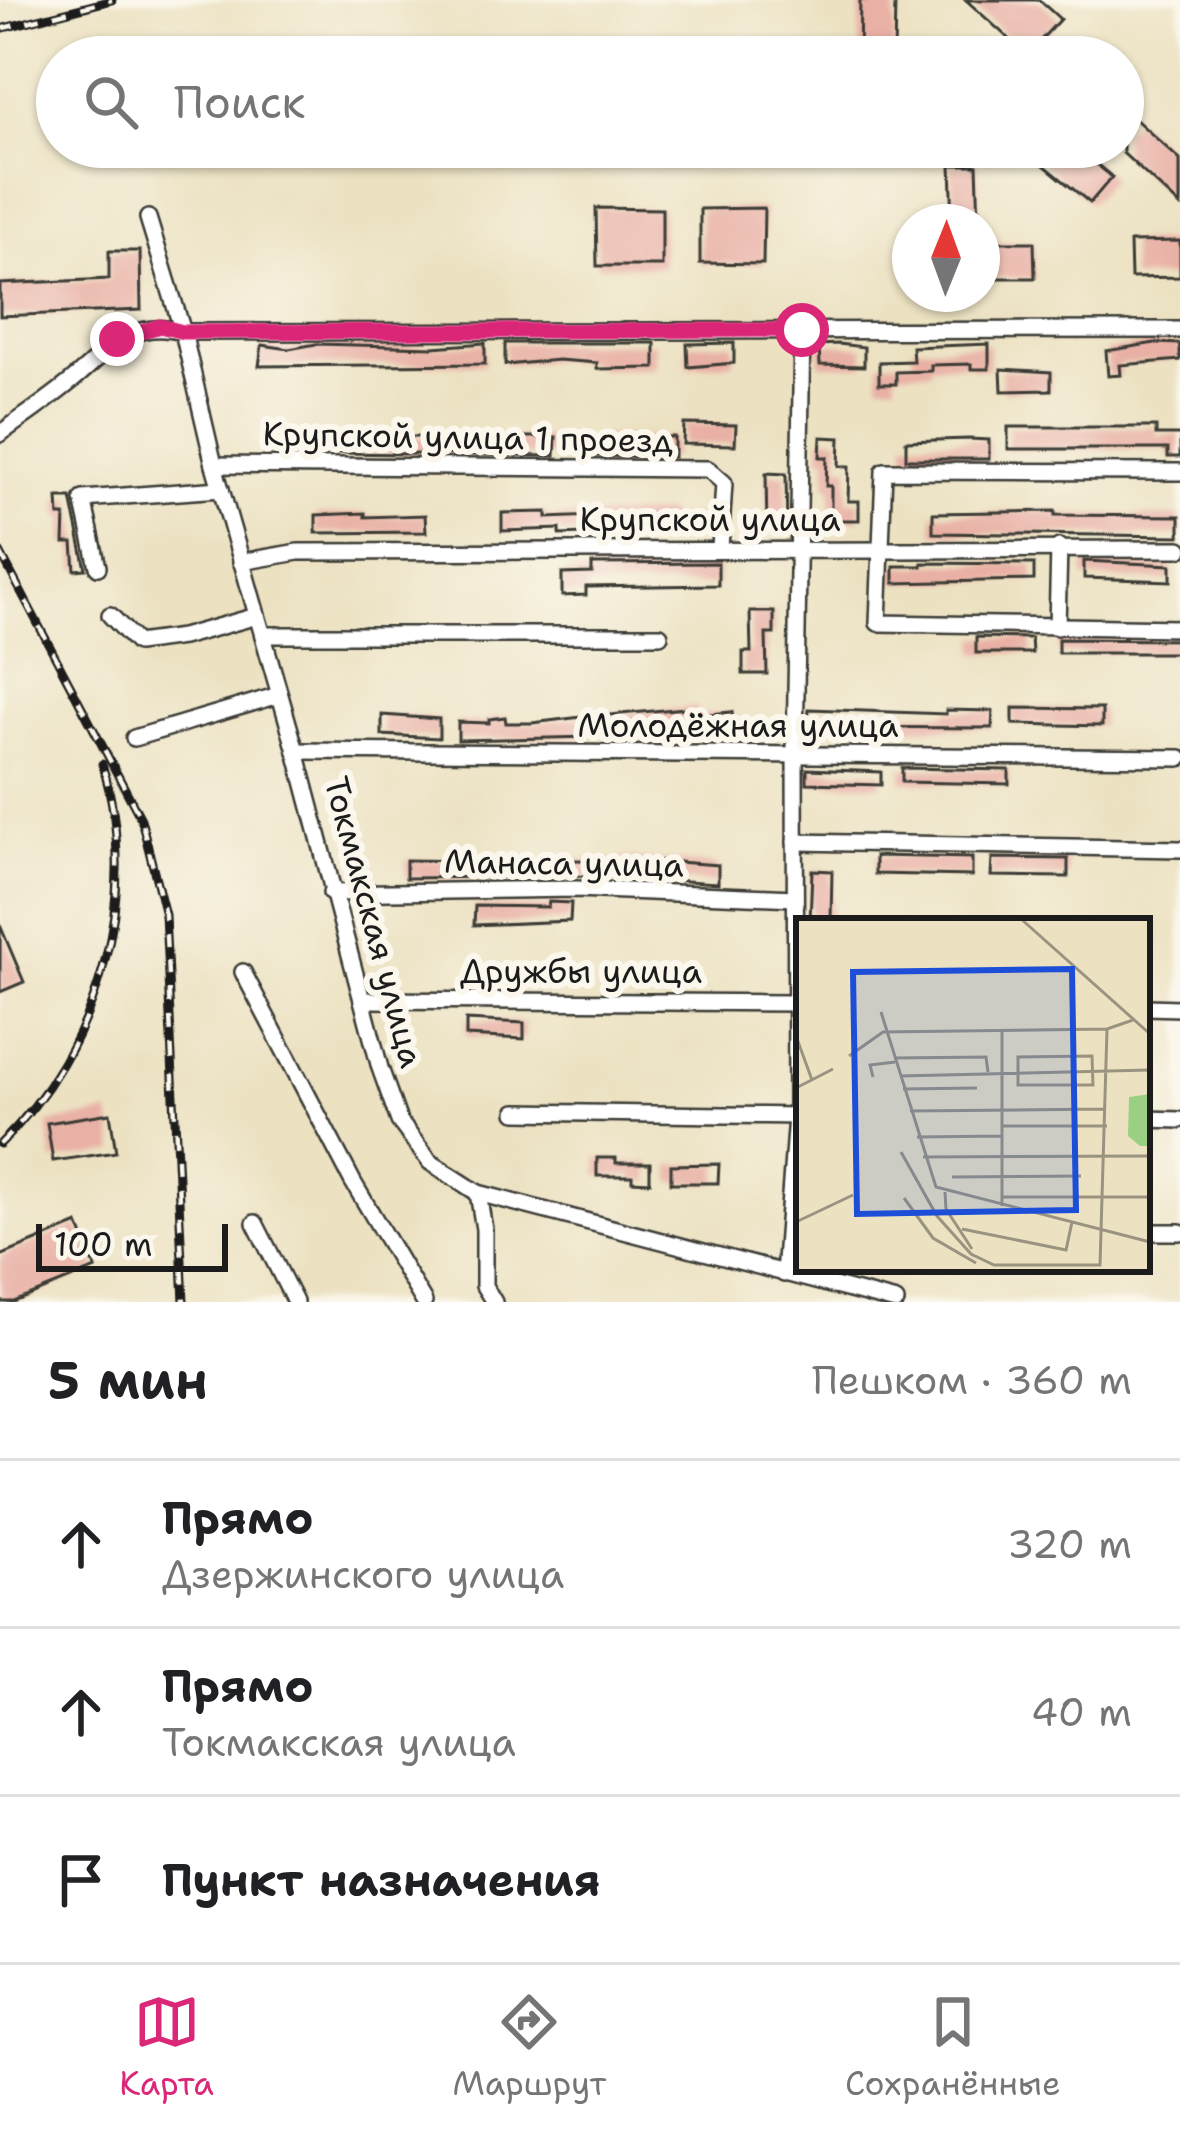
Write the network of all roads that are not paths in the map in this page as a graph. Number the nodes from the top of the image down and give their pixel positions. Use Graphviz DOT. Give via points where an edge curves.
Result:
graph roads {
  1 [pos="148,218"];
  2 [pos="802,330"];
  3 [pos="1180,330"];
  4 [pos="183,332"];
  5 [pos="0,434"];
  6 [pos="214,465"];
  7 [pos="1180,472"];
  8 [pos="221,489"];
  9 [pos="1059,547"];
  10 [pos="720,548"];
  11 [pos="883,548"];
  12 [pos="796,549"];
  13 [pos="1180,549"];
  14 [pos="241,562"];
  15 [pos="98,567"];
  16 [pos="110,615"];
  17 [pos="257,616"];
  18 [pos="1058,627"];
  19 [pos="1180,628"];
  20 [pos="263,635"];
  21 [pos="660,635"];
  22 [pos="279,695"];
  23 [pos="134,738"];
  24 [pos="296,751"];
  25 [pos="794,752"];
  26 [pos="1180,758"];
  27 [pos="795,842"];
  28 [pos="1180,849"];
  29 [pos="331,893"];
  30 [pos="795,898"];
  31 [pos="796,933"];
  32 [pos="243,972"];
  33 [pos="362,1000"];
  34 [pos="796,1003"];
  35 [pos="1150,1007"];
  36 [pos="1180,1008"];
  37 [pos="516,1112"];
  38 [pos="796,1116"];
  39 [pos="1150,1119"];
  40 [pos="1180,1120"];
  41 [pos="796,1152"];
  42 [pos="478,1193"];
  43 [pos="255,1223"];
  44 [pos="794,1225"];
  45 [pos="784,1274"];
  46 [pos="295,1302"];
  47 [pos="424,1302"];
  48 [pos="494,1302"];
  49 [pos="896,1302"];
  1 -- 4 [label="street, Токмакская улица"];
  2 -- 3 [label="street"];
  2 -- 4 [label="street"];
  2 -- 12 [label="street"];
  4 -- 5 [label="street" via="160,326 117,339"];
  4 -- 6 [label="street, Токмакская улица"];
  6 -- 8 [label="street, Токмакская улица"];
  6 -- 10 [label="street, Крупской улица 1 проезд" via="708,469 724,483"];
  7 -- 11 [label="street" via="884,471"];
  8 -- 14 [label="street, Токмакская улица"];
  8 -- 15 [label="street" via="82,499"];
  9 -- 11 [label="street, Крупской улица"];
  9 -- 13 [label="street, Крупской улица"];
  9 -- 18 [label="street"];
  10 -- 12 [label="street, Крупской улица"];
  10 -- 14 [label="street, Крупской улица" via="298,552"];
  11 -- 12 [label="street, Крупской улица"];
  11 -- 18 [label="street" via="878,623"];
  12 -- 25 [label="street"];
  14 -- 17 [label="street, Токмакская улица"];
  16 -- 17 [label="street" via="137,643"];
  17 -- 20 [label="street, Токмакская улица"];
  18 -- 19 [label="street"];
  20 -- 21 [label="street"];
  20 -- 22 [label="street, Токмакская улица"];
  22 -- 23 [label="street"];
  22 -- 24 [label="street, Токмакская улица"];
  24 -- 25 [label="street, Молодёжная улица"];
  24 -- 29 [label="street, Токмакская улица"];
  25 -- 26 [label="street, Молодёжная улица"];
  25 -- 27 [label="street"];
  27 -- 28 [label="street"];
  27 -- 30 [label="street"];
  29 -- 30 [label="street, Манаса улица"];
  29 -- 33 [label="street, Токмакская улица"];
  30 -- 31 [label="street"];
  32 -- 47 [label="street"];
  33 -- 34 [label="street, Дружбы улица"];
  33 -- 42 [label="street, Токмакская улица" via="400,1121 430,1162"];
  35 -- 36 [label="street"];
  37 -- 38 [label="street"];
  39 -- 40 [label="street"];
  41 -- 44 [label="street"];
  42 -- 45 [label="street, Токмакская улица"];
  42 -- 48 [label="street" via="484,1286"];
  43 -- 46 [label="street"];
  44 -- 45 [label="street"];
  45 -- 49 [label="street, Токмакская улица"];
}
